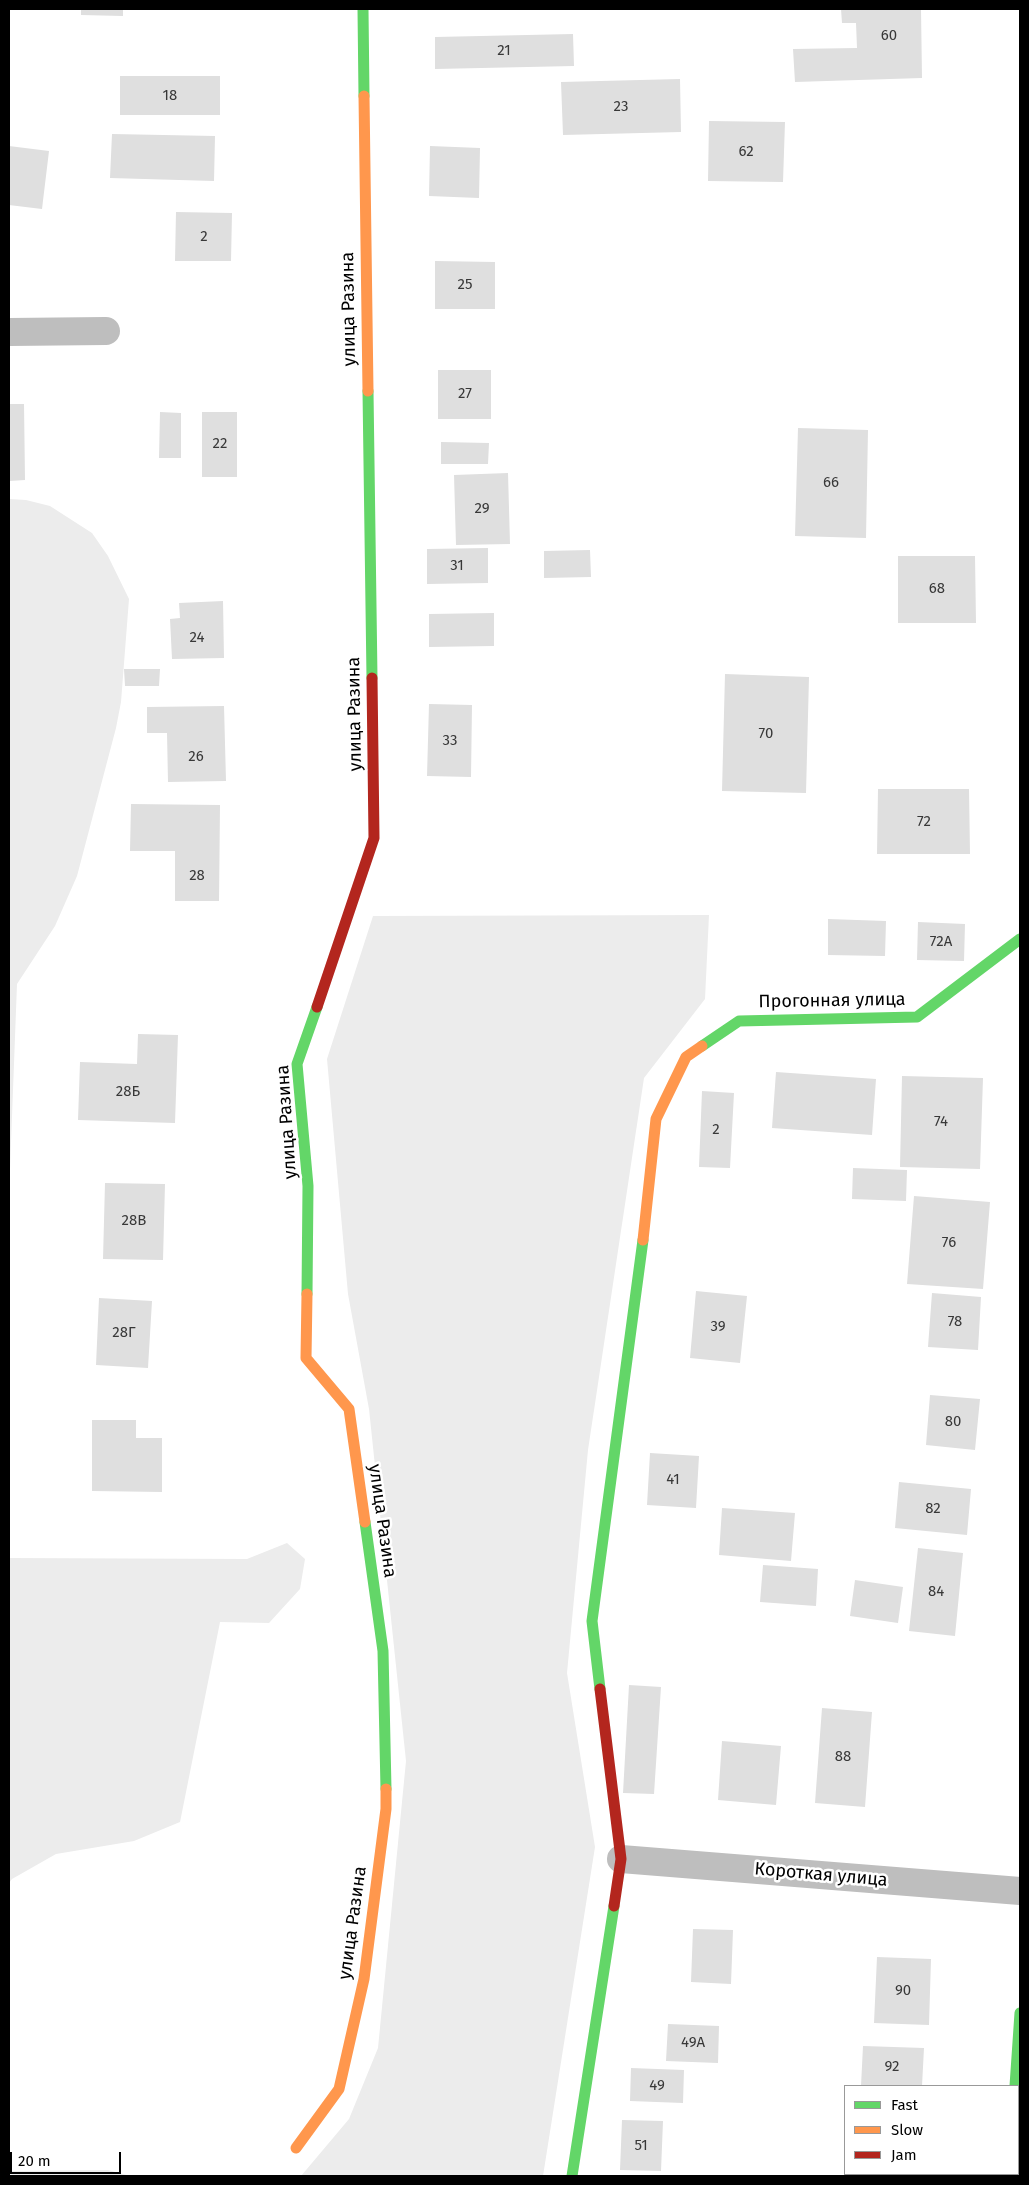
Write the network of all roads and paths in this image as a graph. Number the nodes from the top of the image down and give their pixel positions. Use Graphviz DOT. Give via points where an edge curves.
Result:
graph roads {
  1 [pos="363,9"];
  2 [pos="106,330"];
  3 [pos="9,332"];
  4 [pos="1020,939"];
  5 [pos="621,1859"];
  6 [pos="1020,1891"];
  7 [pos="1020,2013"];
  8 [pos="1015,2085"];
  9 [pos="296,2148"];
  10 [pos="572,2176"];
  1 -- 9 [label="street, улица Разина" via="374,838 297,1064 308,1186 306,1358 349,1409 383,1651 386,1809 364,1979 340,2089"];
  2 -- 3 [label="street"];
  4 -- 5 [label="street, Прогонная улица" via="917,1016 739,1021 686,1058 656,1119 640,1271 592,1621"];
  5 -- 6 [label="street, Короткая улица"];
  5 -- 10 [label="street"];
  7 -- 8 [label="street"];
}
